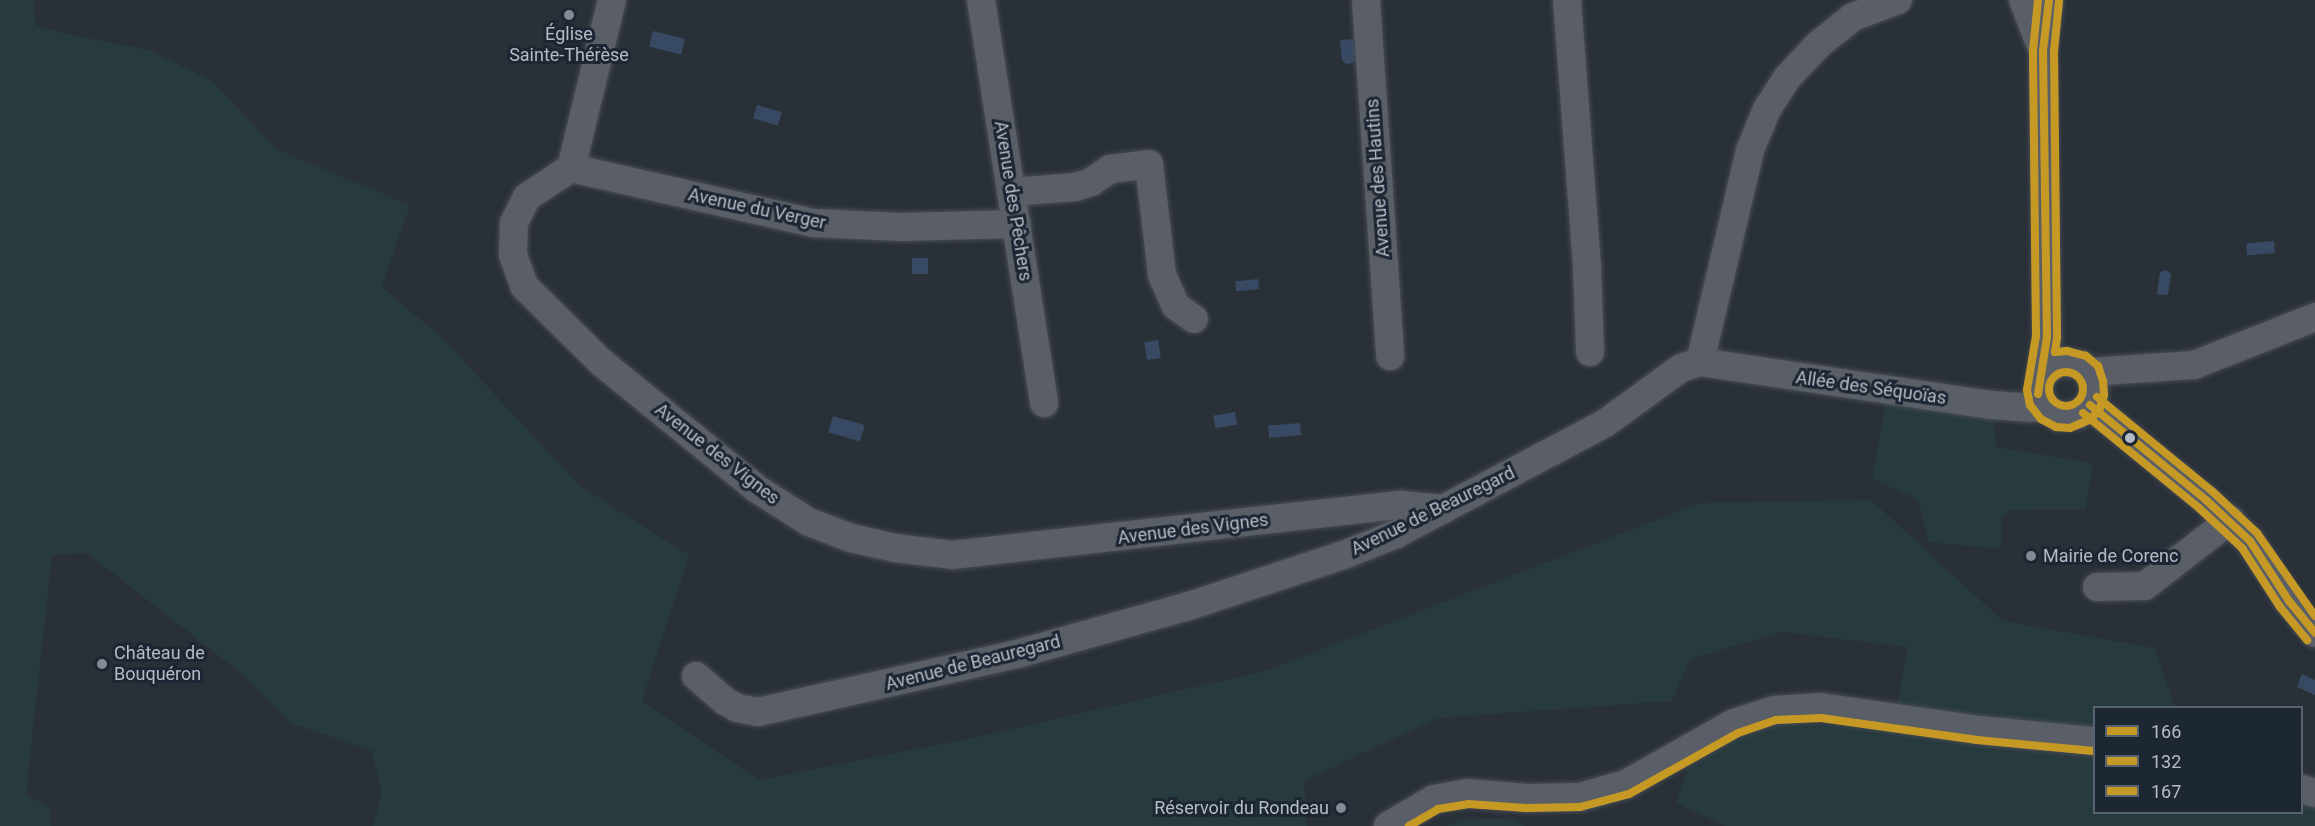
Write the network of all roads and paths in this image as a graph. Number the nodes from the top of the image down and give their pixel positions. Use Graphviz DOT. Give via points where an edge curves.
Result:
graph roads {
  1 [pos="612,0"];
  2 [pos="981,0"];
  3 [pos="1366,0"];
  4 [pos="1567,0"];
  5 [pos="1898,0"];
  6 [pos="2023,0"];
  7 [pos="2049,0"];
  8 [pos="2043,51"];
  9 [pos="571,168"];
  10 [pos="1011,192"];
  11 [pos="1017,224"];
  12 [pos="2315,317"];
  13 [pos="1194,319"];
  14 [pos="2047,337"];
  15 [pos="1590,352"];
  16 [pos="1390,356"];
  17 [pos="1700,362"];
  18 [pos="2080,367"];
  19 [pos="2042,374"];
  20 [pos="1044,403"];
  21 [pos="2042,404"];
  22 [pos="2090,405"];
  23 [pos="1444,509"];
  24 [pos="2230,520"];
  25 [pos="2097,586"];
  26 [pos="2315,633"];
  27 [pos="696,676"];
  28 [pos="2093,741"];
  29 [pos="1388,826"];
  1 -- 9 [label="street"];
  2 -- 10 [label="street, Avenue des Pêchers"];
  3 -- 16 [label="street, Avenue des Hautins"];
  4 -- 15 [label="street"];
  5 -- 17 [label="street" via="1853,17 1819,44 1788,77 1767,109 1750,150"];
  6 -- 8 [label="street"];
  7 -- 8 [label="street"];
  8 -- 14 [label="street"];
  9 -- 11 [label="street, Avenue du Verger" via="814,224"];
  9 -- 23 [label="street, Avenue des Vignes" via="527,197 514,223 513,255 524,286 602,363 757,489 809,522 851,538 952,555 1401,505"];
  10 -- 11 [label="street, Avenue des Pêchers"];
  10 -- 13 [label="street" via="1076,187 1110,169 1149,164 1162,275 1176,306"];
  11 -- 20 [label="street, Avenue des Pêchers"];
  12 -- 18 [label="street" via="2194,365"];
  14 -- 18 [label="street"];
  14 -- 19 [label="street"];
  17 -- 21 [label="street, Allée des Séquoïas" via="2002,406 2032,408"];
  17 -- 23 [label="street, Avenue de Beauregard" via="1682,368 1604,424"];
  18 -- 19 [label="street" via="2055,363"];
  18 -- 22 [label="street" via="2094,388"];
  19 -- 21 [label="street" via="2037,389"];
  21 -- 22 [label="street" via="2064,418 2077,416"];
  22 -- 24 [label="street"];
  23 -- 27 [label="street, Avenue de Beauregard" via="1346,554 1192,605 889,685 758,712 737,708"];
  24 -- 25 [label="street" via="2145,586"];
  24 -- 26 [label="street" via="2250,541 2289,602"];
  28 -- 29 [label="street" via="1979,730 1821,707 1774,710 1734,723 1626,784 1580,797 1467,793 1434,798"];
}
